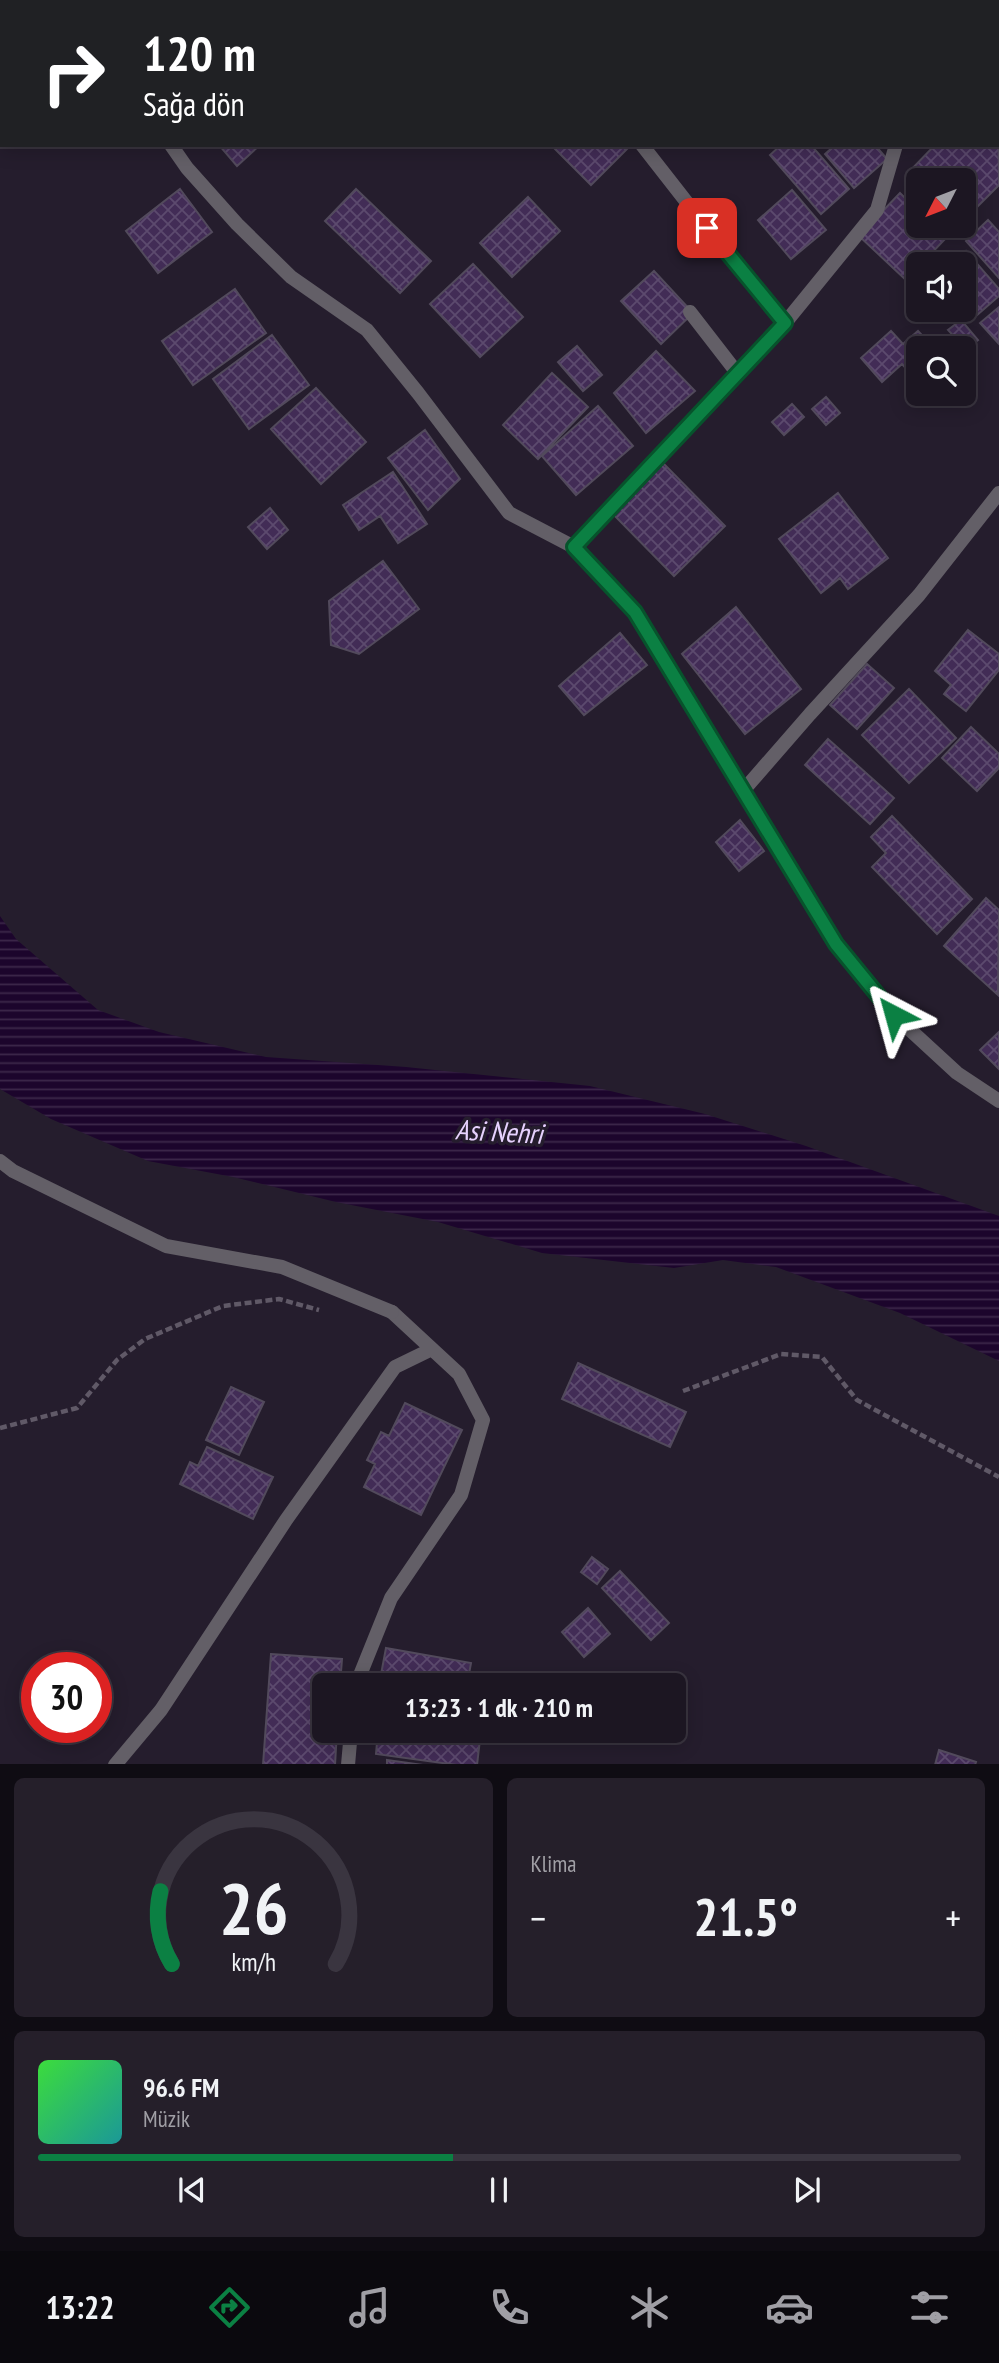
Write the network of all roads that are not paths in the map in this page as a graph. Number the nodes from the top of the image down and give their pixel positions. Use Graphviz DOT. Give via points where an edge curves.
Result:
graph roads {
  1 [pos="173,147"];
  2 [pos="644,147"];
  3 [pos="895,147"];
  4 [pos="690,312"];
  5 [pos="785,323"];
  6 [pos="738,374"];
  7 [pos="999,492"];
  8 [pos="574,547"];
  9 [pos="743,792"];
  10 [pos="999,1101"];
  11 [pos="0,1161"];
  12 [pos="432,1349"];
  13 [pos="361,1673"];
  14 [pos="350,1743"];
  15 [pos="116,1764"];
  16 [pos="348,1764"];
  1 -- 8 [label="street" via="237,224 291,277 367,330 509,513"];
  2 -- 5 [label="street"];
  3 -- 5 [label="street" via="877,210"];
  4 -- 6 [label="street"];
  5 -- 6 [label="street"];
  6 -- 8 [label="street"];
  7 -- 9 [label="street" via="919,595"];
  8 -- 9 [label="street" via="635,612"];
  9 -- 10 [label="street" via="836,944 894,1015 957,1073"];
  11 -- 12 [label="street" via="166,1247 282,1267 392,1312"];
  12 -- 13 [label="street" via="459,1374 483,1420 461,1495 391,1598"];
  12 -- 15 [label="street" via="395,1367 161,1710"];
  14 -- 16 [label="street"];
}
